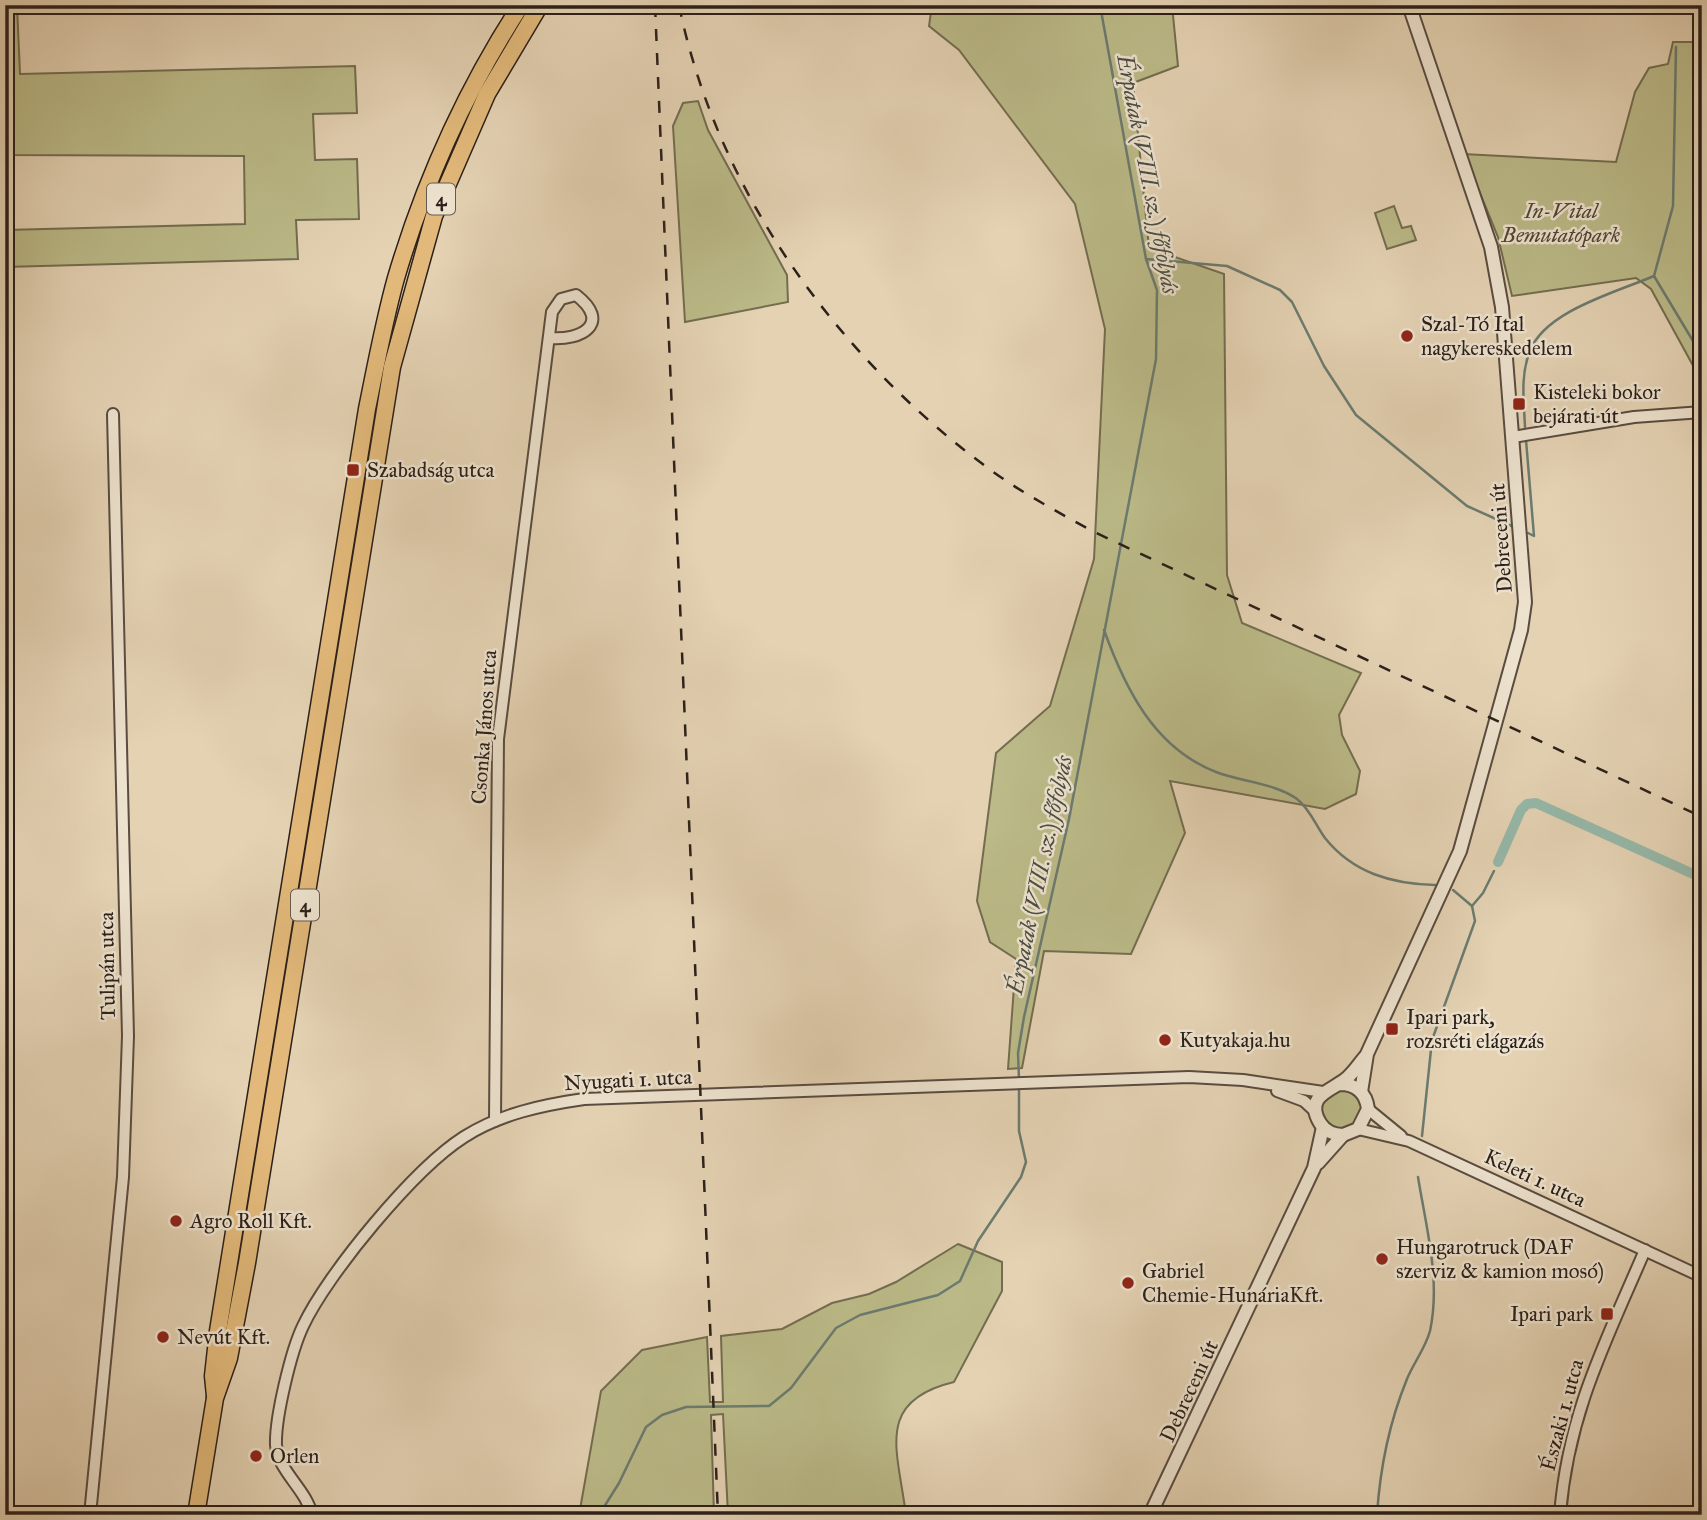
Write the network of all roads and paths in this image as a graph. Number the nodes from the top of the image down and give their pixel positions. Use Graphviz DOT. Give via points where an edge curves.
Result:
graph roads {
  1 [pos="521,5"];
  2 [pos="540,5"];
  3 [pos="1409,5"];
  4 [pos="549,338"];
  5 [pos="1702,412"];
  6 [pos="113,414"];
  7 [pos="1513,437"];
  8 [pos="1367,1054"];
  9 [pos="1251,1082"];
  10 [pos="1340,1084"];
  11 [pos="1323,1092"];
  12 [pos="1361,1092"];
  13 [pos="1368,1109"];
  14 [pos="1316,1112"];
  15 [pos="495,1121"];
  16 [pos="1323,1127"];
  17 [pos="1358,1129"];
  18 [pos="1343,1135"];
  19 [pos="1409,1141"];
  20 [pos="1314,1168"];
  21 [pos="1645,1250"];
  22 [pos="1698,1275"];
  23 [pos="215,1398"];
  24 [pos="199,1496"];
  25 [pos="90,1515"];
  26 [pos="186,1515"];
  27 [pos="196,1515"];
  28 [pos="204,1515"];
  29 [pos="312,1515"];
  30 [pos="1150,1515"];
  31 [pos="1560,1515"];
  1 -- 23 [label="main road, 4" via="497,41 445,148 418,212 386,315 216,1340"];
  2 -- 23 [label="main road, 4" via="487,94 434,216 392,367 247,1263 229,1358"];
  3 -- 7 [label="street, Debreceni út" via="1491,247 1502,307"];
  4 -- 4 [label="street, Csonka János utca" via="552,312 561,299 576,295 591,309 593,317 578,338"];
  4 -- 15 [label="street, Csonka János utca" via="498,739"];
  5 -- 7 [label="street" via="1634,417"];
  6 -- 25 [label="street, Tulipán utca" via="128,1036 123,1177"];
  7 -- 8 [label="street, Debreceni út" via="1524,589 1521,630 1460,850"];
  8 -- 10 [label="street"];
  8 -- 12 [label="street"];
  9 -- 11 [label="street, Nyugati 1. utca"];
  9 -- 14 [label="street, Nyugati 1. utca" via="1304,1101"];
  9 -- 15 [label="street, Nyugati 1. utca" via="1189,1077 584,1099 533,1108"];
  10 -- 11 [label="street"];
  10 -- 12 [label="street"];
  11 -- 14 [label="street"];
  12 -- 13 [label="street"];
  13 -- 17 [label="street"];
  13 -- 19 [label="street"];
  14 -- 16 [label="street"];
  15 -- 29 [label="street, Nyugati 1. utca" via="436,1158 381,1216 300,1331 276,1443 279,1458"];
  16 -- 18 [label="street"];
  16 -- 20 [label="street"];
  17 -- 18 [label="street"];
  17 -- 19 [label="street"];
  18 -- 20 [label="street"];
  19 -- 21 [label="street, Keleti 1. utca"];
  20 -- 30 [label="street, Debreceni út"];
  21 -- 22 [label="street, Keleti 1. utca"];
  21 -- 31 [label="street, Északi 1. utca" via="1585,1392 1569,1451"];
  23 -- 24 [label="main road, 4"];
  24 -- 26 [label="main road"];
  24 -- 27 [label="main road, 4"];
  24 -- 28 [label="main road"];
}
